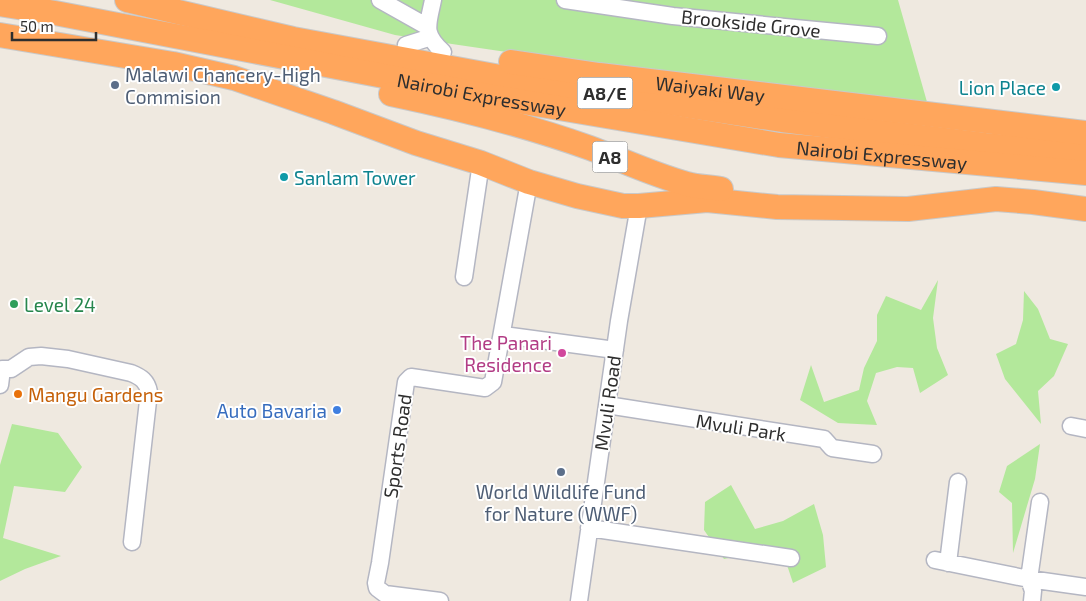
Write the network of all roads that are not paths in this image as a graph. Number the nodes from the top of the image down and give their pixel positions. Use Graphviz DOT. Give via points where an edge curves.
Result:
graph roads {
  1 [pos="128,0"];
  2 [pos="380,0"];
  3 [pos="433,0"];
  4 [pos="565,0"];
  5 [pos="0,4"];
  6 [pos="145,31"];
  7 [pos="0,35"];
  8 [pos="878,36"];
  9 [pos="433,38"];
  10 [pos="1086,133"];
  11 [pos="1086,154"];
  12 [pos="481,163"];
  13 [pos="1086,173"];
  14 [pos="529,182"];
  15 [pos="1086,196"];
  16 [pos="640,206"];
  17 [pos="1086,209"];
  18 [pos="464,277"];
  19 [pos="503,335"];
  20 [pos="615,350"];
  21 [pos="1,374"];
  22 [pos="607,405"];
  23 [pos="873,454"];
  24 [pos="958,482"];
  25 [pos="1040,502"];
  26 [pos="590,528"];
  27 [pos="132,542"];
  28 [pos="791,558"];
  29 [pos="1029,579"];
  30 [pos="1086,587"];
  31 [pos="440,601"];
  32 [pos="579,601"];
  33 [pos="1032,601"];
  1 -- 9 [label="highway, Waiyaki Way" via="263,17 406,45"];
  1 -- 11 [label="highway, Nairobi Expressway / A8/E" via="293,39 500,77 782,120"];
  2 -- 9 [label="street"];
  3 -- 9 [label="street"];
  4 -- 8 [label="street, Brookside Grove" via="673,16"];
  5 -- 6 [label="highway, Nairobi Expressway / A8"];
  6 -- 13 [label="highway, Nairobi Expressway / A8/E" via="488,96 779,145"];
  6 -- 15 [label="highway, A8" via="286,72 437,103 510,123 590,148 688,185 779,196 862,201 989,188"];
  7 -- 12 [label="highway" via="173,64 234,78 341,114 416,144"];
  9 -- 10 [label="highway, Waiyaki Way" via="617,77"];
  12 -- 14 [label="highway"];
  12 -- 18 [label="street"];
  14 -- 16 [label="highway" via="623,206"];
  14 -- 19 [label="street, Sports Road"];
  16 -- 17 [label="highway" via="707,200 777,207 908,209 996,199"];
  16 -- 20 [label="street, Mvuli Road"];
  19 -- 20 [label="street"];
  19 -- 31 [label="street, Sports Road" via="495,377 487,387 411,377 406,382 376,588 385,594"];
  20 -- 22 [label="street, Mvuli Road"];
  21 -- 27 [label="street" via="29,357 41,356 131,373 148,385"];
  22 -- 23 [label="street, Mvuli Park" via="824,439 832,448"];
  22 -- 26 [label="street, Mvuli Road"];
  24 -- 29 [label="street" via="942,562"];
  25 -- 29 [label="street"];
  26 -- 28 [label="street"];
  26 -- 32 [label="street, Mvuli Road"];
  29 -- 30 [label="street"];
  29 -- 33 [label="street"];
}
